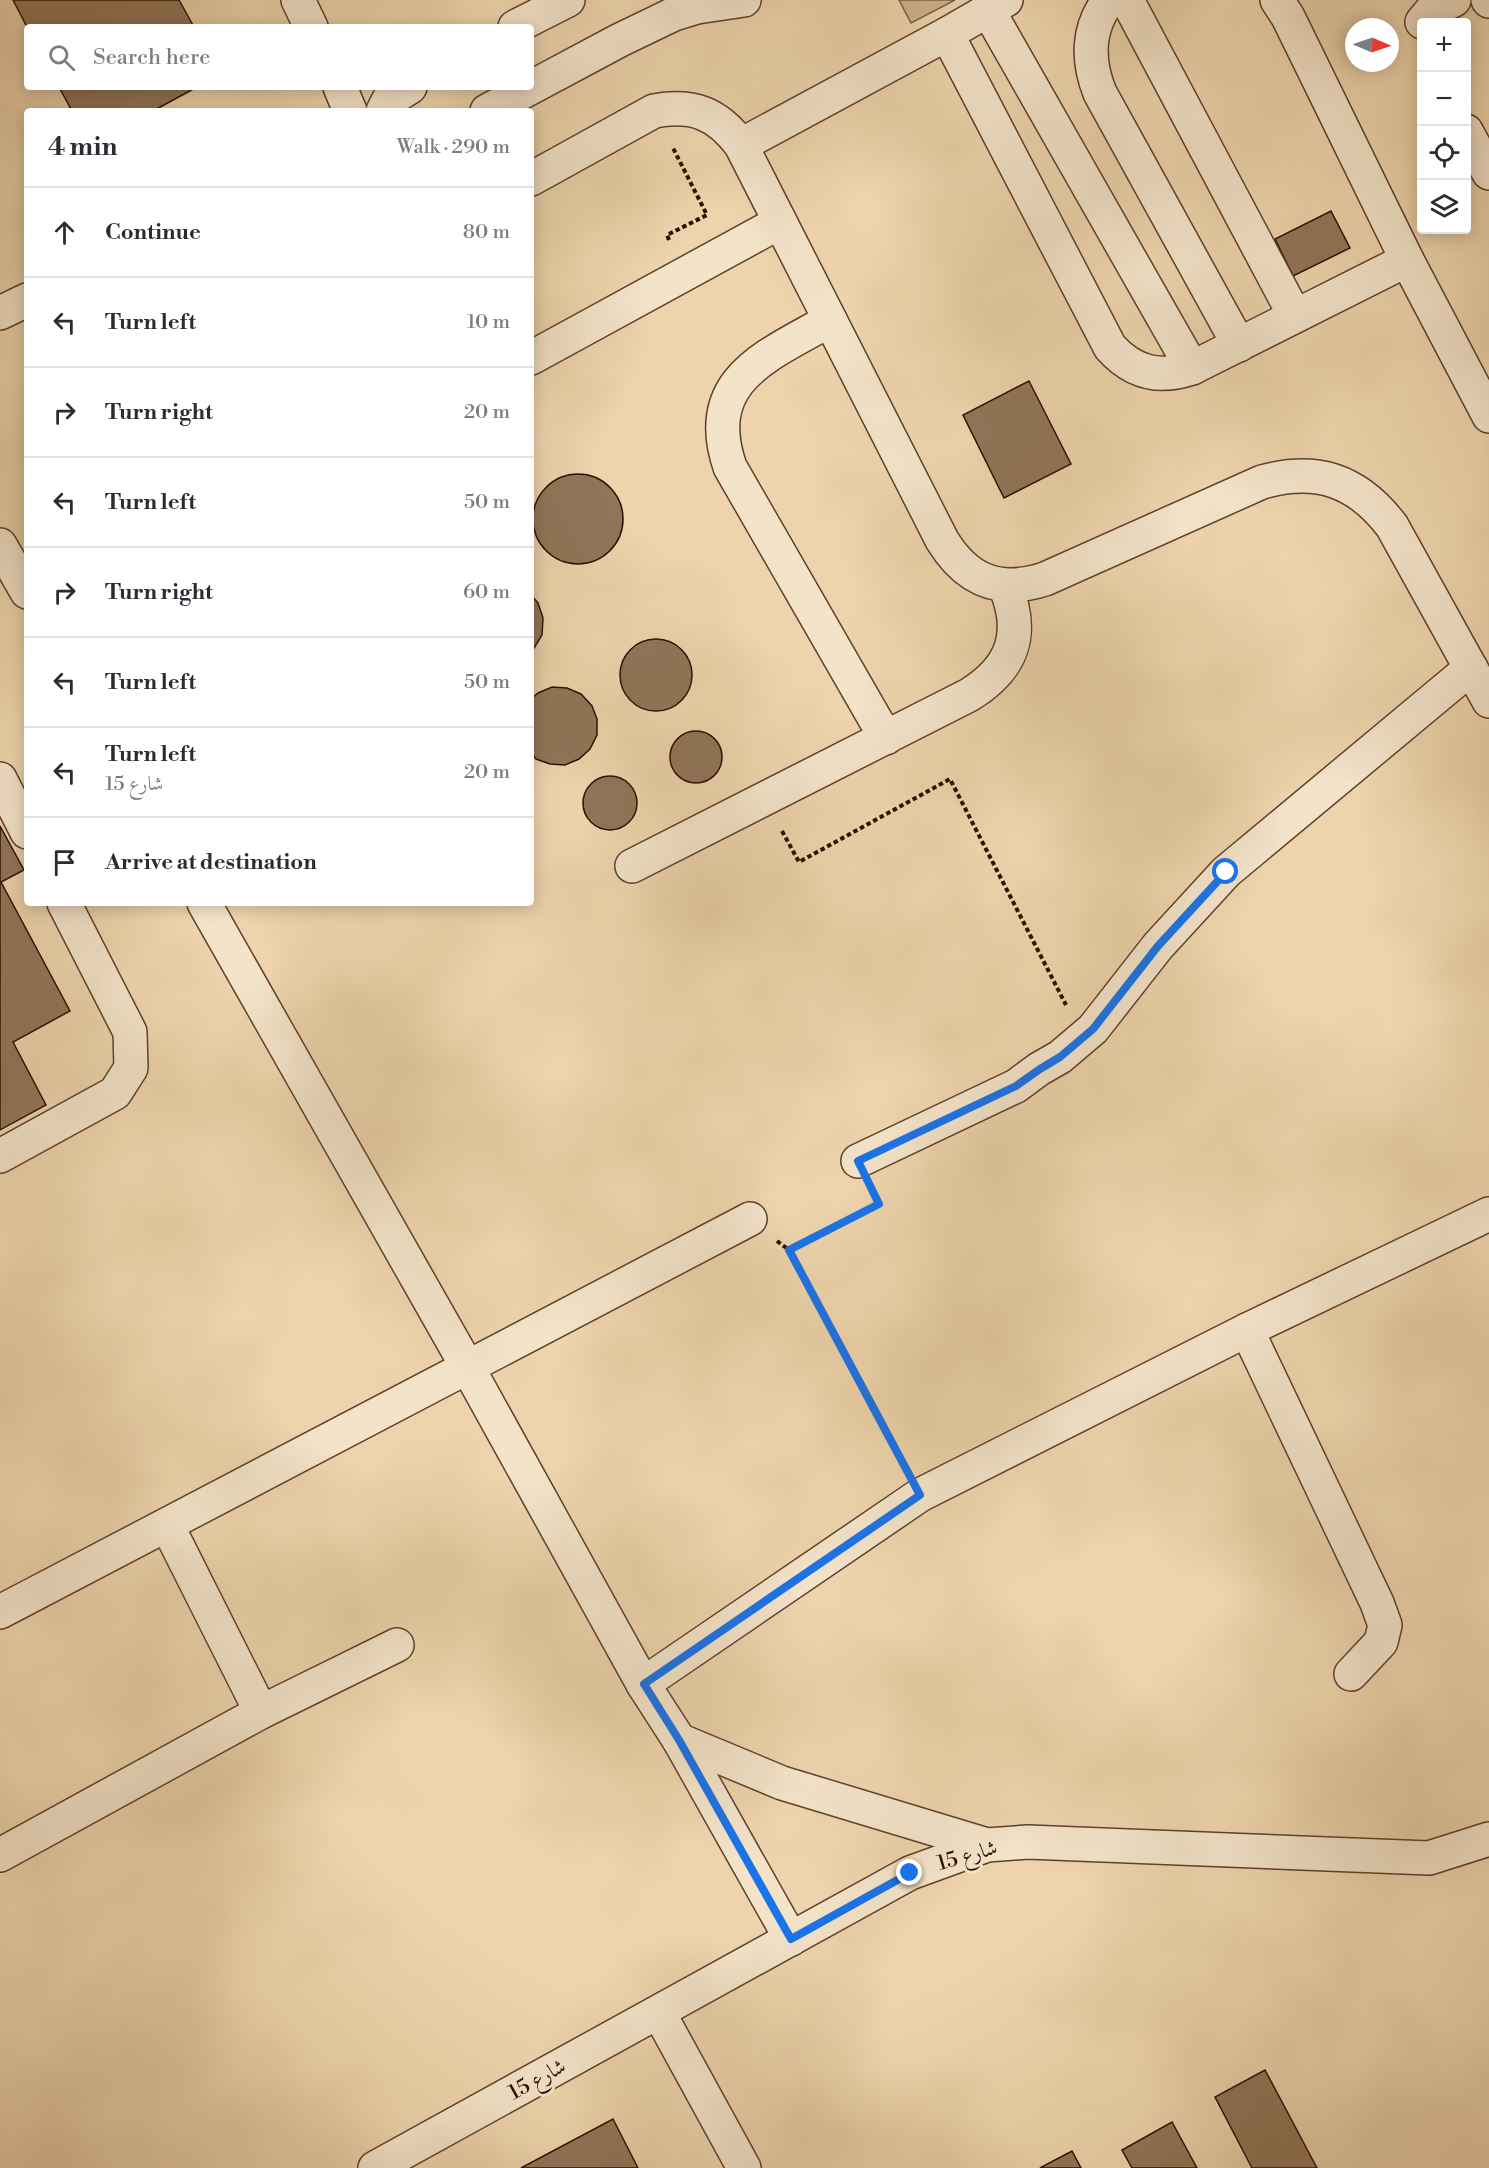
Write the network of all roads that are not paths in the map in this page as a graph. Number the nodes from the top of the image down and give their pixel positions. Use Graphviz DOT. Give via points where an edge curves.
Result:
graph roads {
  1 [pos="298,0"];
  2 [pos="568,0"];
  3 [pos="744,0"];
  4 [pos="1109,0"];
  5 [pos="1127,0"];
  6 [pos="1277,0"];
  7 [pos="997,5"];
  8 [pos="310,24"];
  9 [pos="521,24"];
  10 [pos="947,34"];
  11 [pos="534,86"];
  12 [pos="341,90"];
  13 [pos="405,90"];
  14 [pos="526,90"];
  15 [pos="349,108"];
  16 [pos="384,108"];
  17 [pos="493,108"];
  18 [pos="1471,138"];
  19 [pos="741,145"];
  20 [pos="1489,172"];
  21 [pos="534,177"];
  22 [pos="780,222"];
  23 [pos="1407,260"];
  24 [pos="24,301"];
  25 [pos="0,313"];
  26 [pos="1295,316"];
  27 [pos="830,320"];
  28 [pos="1239,345"];
  29 [pos="534,356"];
  30 [pos="1192,368"];
  31 [pos="1489,416"];
  32 [pos="0,545"];
  33 [pos="1005,586"];
  34 [pos="24,587"];
  35 [pos="1471,668"];
  36 [pos="1489,701"];
  37 [pos="886,738"];
  38 [pos="0,780"];
  39 [pos="24,826"];
  40 [pos="632,866"];
  41 [pos="66,906"];
  42 [pos="206,906"];
  43 [pos="0,1156"];
  44 [pos="858,1161"];
  45 [pos="1489,1214"];
  46 [pos="750,1219"];
  47 [pos="1247,1330"];
  48 [pos="468,1368"];
  49 [pos="167,1525"];
  50 [pos="0,1612"];
  51 [pos="398,1645"];
  52 [pos="1351,1674"];
  53 [pos="644,1684"];
  54 [pos="261,1712"];
  55 [pos="679,1740"];
  56 [pos="1489,1839"];
  57 [pos="987,1845"];
  58 [pos="0,1855"];
  59 [pos="791,1939"];
  60 [pos="659,2013"];
  61 [pos="375,2168"];
  62 [pos="744,2168"];
  1 -- 8 [label="street"];
  2 -- 9 [label="street"];
  3 -- 11 [label="street" via="674,14"];
  4 -- 28 [label="street" via="1092,37 1093,75"];
  5 -- 26 [label="street"];
  6 -- 23 [label="street"];
  7 -- 10 [label="street"];
  7 -- 30 [label="street"];
  10 -- 19 [label="street"];
  10 -- 30 [label="street" via="1110,347 1133,367 1147,372 1178,373"];
  12 -- 15 [label="street"];
  13 -- 16 [label="street"];
  14 -- 17 [label="street"];
  18 -- 20 [label="street"];
  19 -- 21 [label="street" via="718,120 687,108 671,108 654,111"];
  19 -- 22 [label="street"];
  22 -- 27 [label="street"];
  22 -- 29 [label="street"];
  23 -- 26 [label="street"];
  23 -- 31 [label="street"];
  24 -- 25 [label="street"];
  26 -- 28 [label="street"];
  27 -- 33 [label="street" via="953,558 985,581"];
  27 -- 37 [label="street" via="759,361 744,374 724,407 723,447 730,467"];
  28 -- 30 [label="street"];
  32 -- 34 [label="street"];
  33 -- 35 [label="street" via="1045,579 1262,482 1305,476 1327,479 1364,495 1392,526"];
  33 -- 37 [label="street" via="1013,606 1015,627 1012,649 1002,668 969,695"];
  35 -- 36 [label="street"];
  35 -- 44 [label="street" via="1226,872 1177,924 1093,1029 1060,1057 1016,1086"];
  37 -- 40 [label="street"];
  38 -- 39 [label="street"];
  41 -- 43 [label="street" via="130,1032 131,1068 115,1093"];
  42 -- 48 [label="street"];
  45 -- 47 [label="street"];
  46 -- 48 [label="street"];
  47 -- 52 [label="street" via="1384,1625 1381,1641"];
  47 -- 53 [label="street" via="920,1495"];
  48 -- 49 [label="street"];
  48 -- 53 [label="street"];
  49 -- 50 [label="street"];
  49 -- 54 [label="street"];
  51 -- 54 [label="street"];
  53 -- 55 [label="street"];
  54 -- 58 [label="street"];
  55 -- 57 [label="street" via="782,1783"];
  55 -- 59 [label="street"];
  56 -- 57 [label="street, شارع 15" via="1429,1858 1028,1842"];
  57 -- 59 [label="street, شارع 15" via="910,1873"];
  59 -- 60 [label="street, شارع 15"];
  60 -- 61 [label="street, شارع 15"];
  60 -- 62 [label="street"];
}
